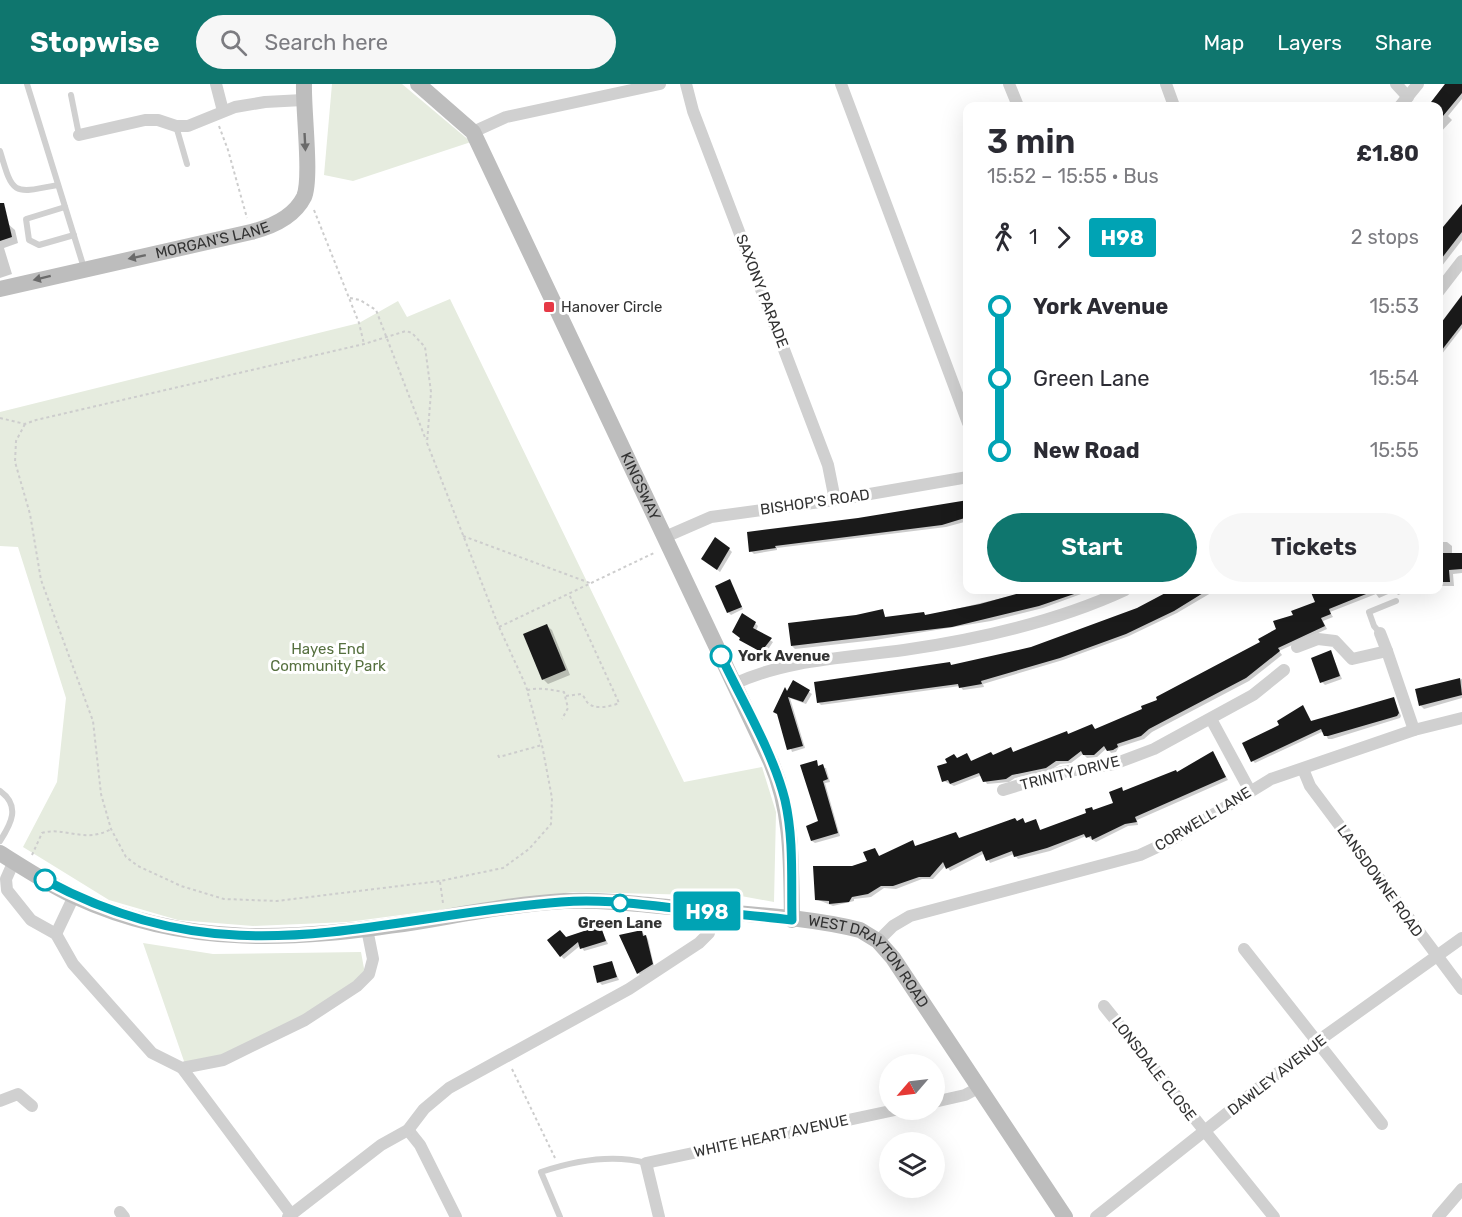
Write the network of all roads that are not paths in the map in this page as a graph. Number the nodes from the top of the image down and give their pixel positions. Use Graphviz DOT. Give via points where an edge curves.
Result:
graph roads {
  1 [pos="27,84"];
  2 [pos="216,84"];
  3 [pos="418,84"];
  4 [pos="660,84"];
  5 [pos="686,84"];
  6 [pos="841,84"];
  7 [pos="1009,84"];
  8 [pos="1166,84"];
  9 [pos="1395,84"];
  10 [pos="1418,84"];
  11 [pos="304,92"];
  12 [pos="71,95"];
  13 [pos="1016,102"];
  14 [pos="1173,102"];
  15 [pos="1404,102"];
  16 [pos="218,113"];
  17 [pos="176,126"];
  18 [pos="473,132"];
  19 [pos="79,135"];
  20 [pos="0,151"];
  21 [pos="188,164"];
  22 [pos="58,185"];
  23 [pos="65,207"];
  24 [pos="74,235"];
  25 [pos="1462,261"];
  26 [pos="84,268"];
  27 [pos="1443,286"];
  28 [pos="0,289"];
  29 [pos="963,410"];
  30 [pos="963,478"];
  31 [pos="835,500"];
  32 [pos="667,542"];
  33 [pos="1115,594"];
  34 [pos="1396,601"];
  35 [pos="1380,633"];
  36 [pos="1297,647"];
  37 [pos="1387,651"];
  38 [pos="1284,670"];
  39 [pos="734,684"];
  40 [pos="1462,718"];
  41 [pos="1211,719"];
  42 [pos="1414,730"];
  43 [pos="1303,770"];
  44 [pos="1003,790"];
  45 [pos="0,791"];
  46 [pos="1250,791"];
  47 [pos="0,841"];
  48 [pos="13,861"];
  49 [pos="74,896"];
  50 [pos="714,911"];
  51 [pos="792,920"];
  52 [pos="367,929"];
  53 [pos="56,934"];
  54 [pos="1462,938"];
  55 [pos="878,941"];
  56 [pos="1244,949"];
  57 [pos="1437,958"];
  58 [pos="1462,989"];
  59 [pos="1104,1006"];
  60 [pos="1318,1041"];
  61 [pos="182,1068"];
  62 [pos="980,1087"];
  63 [pos="945,1100"];
  64 [pos="0,1101"];
  65 [pos="32,1106"];
  66 [pos="879,1113"];
  67 [pos="1382,1124"];
  68 [pos="408,1130"];
  69 [pos="1205,1133"];
  70 [pos="646,1162"];
  71 [pos="1462,1189"];
  72 [pos="302,1206"];
  73 [pos="290,1216"];
  74 [pos="309,1217"];
  75 [pos="456,1217"];
  76 [pos="560,1217"];
  77 [pos="659,1217"];
  78 [pos="1065,1217"];
  79 [pos="1096,1217"];
  80 [pos="1274,1217"];
  81 [pos="1438,1217"];
  1 -- 22 [label="lane"];
  2 -- 16 [label="street"];
  3 -- 18 [label="street, KINGSWAY"];
  4 -- 18 [label="street" via="514,114"];
  5 -- 31 [label="street, SAXONY PARADE" via="828,465"];
  6 -- 29 [label="street"];
  7 -- 13 [label="street"];
  8 -- 14 [label="street"];
  9 -- 15 [label="street"];
  10 -- 15 [label="street"];
  11 -- 16 [label="street"];
  11 -- 26 [label="street, MORGAN'S LANE, one-way" via="306,191 290,215 251,232"];
  12 -- 19 [label="lane"];
  16 -- 17 [label="street" via="188,126"];
  17 -- 19 [label="street" via="145,120"];
  17 -- 21 [label="lane"];
  18 -- 32 [label="street, KINGSWAY"];
  20 -- 22 [label="lane" via="9,181 17,189 28,191"];
  22 -- 23 [label="lane"];
  23 -- 24 [label="lane"];
  23 -- 24 [label="lane" via="26,219 29,240 39,245"];
  24 -- 26 [label="lane"];
  25 -- 27 [label="street"];
  26 -- 28 [label="street, MORGAN'S LANE, one-way"];
  30 -- 31 [label="street, BISHOP'S ROAD"];
  31 -- 32 [label="street, BISHOP'S ROAD" via="711,517"];
  32 -- 39 [label="street, KINGSWAY"];
  33 -- 39 [label="street" via="1069,612 994,633 774,668"];
  34 -- 35 [label="lane" via="1369,612"];
  35 -- 37 [label="street"];
  36 -- 37 [label="street" via="1318,639 1335,641 1352,659"];
  37 -- 42 [label="street"];
  38 -- 41 [label="street, TRINITY DRIVE" via="1253,695"];
  39 -- 51 [label="street, KINGSWAY" via="785,800"];
  40 -- 42 [label="street, CORWELL LANE"];
  41 -- 44 [label="street, TRINITY DRIVE" via="1170,742 1114,764 1062,772"];
  41 -- 46 [label="street"];
  42 -- 43 [label="street, CORWELL LANE"];
  43 -- 46 [label="street, CORWELL LANE" via="1271,778"];
  43 -- 57 [label="street, LANSDOWNE ROAD" via="1310,786"];
  45 -- 47 [label="lane" via="12,805 14,817"];
  46 -- 55 [label="street, CORWELL LANE" via="1155,849 1107,866 910,916"];
  48 -- 49 [label="street, WEST DRAYTON ROAD"];
  48 -- 53 [label="street" via="6,879 7,890 31,920"];
  49 -- 52 [label="street, WEST DRAYTON ROAD" via="156,924 212,935 296,937"];
  49 -- 53 [label="street"];
  50 -- 51 [label="street, WEST DRAYTON ROAD"];
  50 -- 52 [label="street, WEST DRAYTON ROAD" via="586,901 531,905"];
  50 -- 68 [label="street" via="709,933 699,943 630,989 505,1055 436,1099"];
  51 -- 55 [label="street, WEST DRAYTON ROAD" via="853,928"];
  52 -- 61 [label="street" via="373,959 369,974 357,986 306,1020 223,1060"];
  53 -- 61 [label="street" via="73,964 144,1045"];
  54 -- 57 [label="street, DAWLEY AVENUE"];
  55 -- 62 [label="street, WEST DRAYTON ROAD"];
  56 -- 60 [label="street"];
  57 -- 58 [label="street, LANSDOWNE ROAD"];
  57 -- 60 [label="street, DAWLEY AVENUE"];
  59 -- 69 [label="street, LONSDALE CLOSE"];
  60 -- 67 [label="street"];
  60 -- 69 [label="street, DAWLEY AVENUE"];
  61 -- 73 [label="street"];
  62 -- 63 [label="street"];
  62 -- 78 [label="street, WEST DRAYTON ROAD"];
  64 -- 65 [label="street" via="18,1094"];
  66 -- 70 [label="street, WHITE HEART AVENUE"];
  68 -- 72 [label="street" via="381,1145"];
  68 -- 75 [label="street" via="420,1145"];
  69 -- 79 [label="street, DAWLEY AVENUE"];
  69 -- 80 [label="street, LONSDALE CLOSE"];
  70 -- 76 [label="lane" via="625,1157 542,1172"];
  70 -- 77 [label="street"];
  71 -- 81 [label="street"];
  72 -- 73 [label="street"];
  72 -- 74 [label="street"];
}
